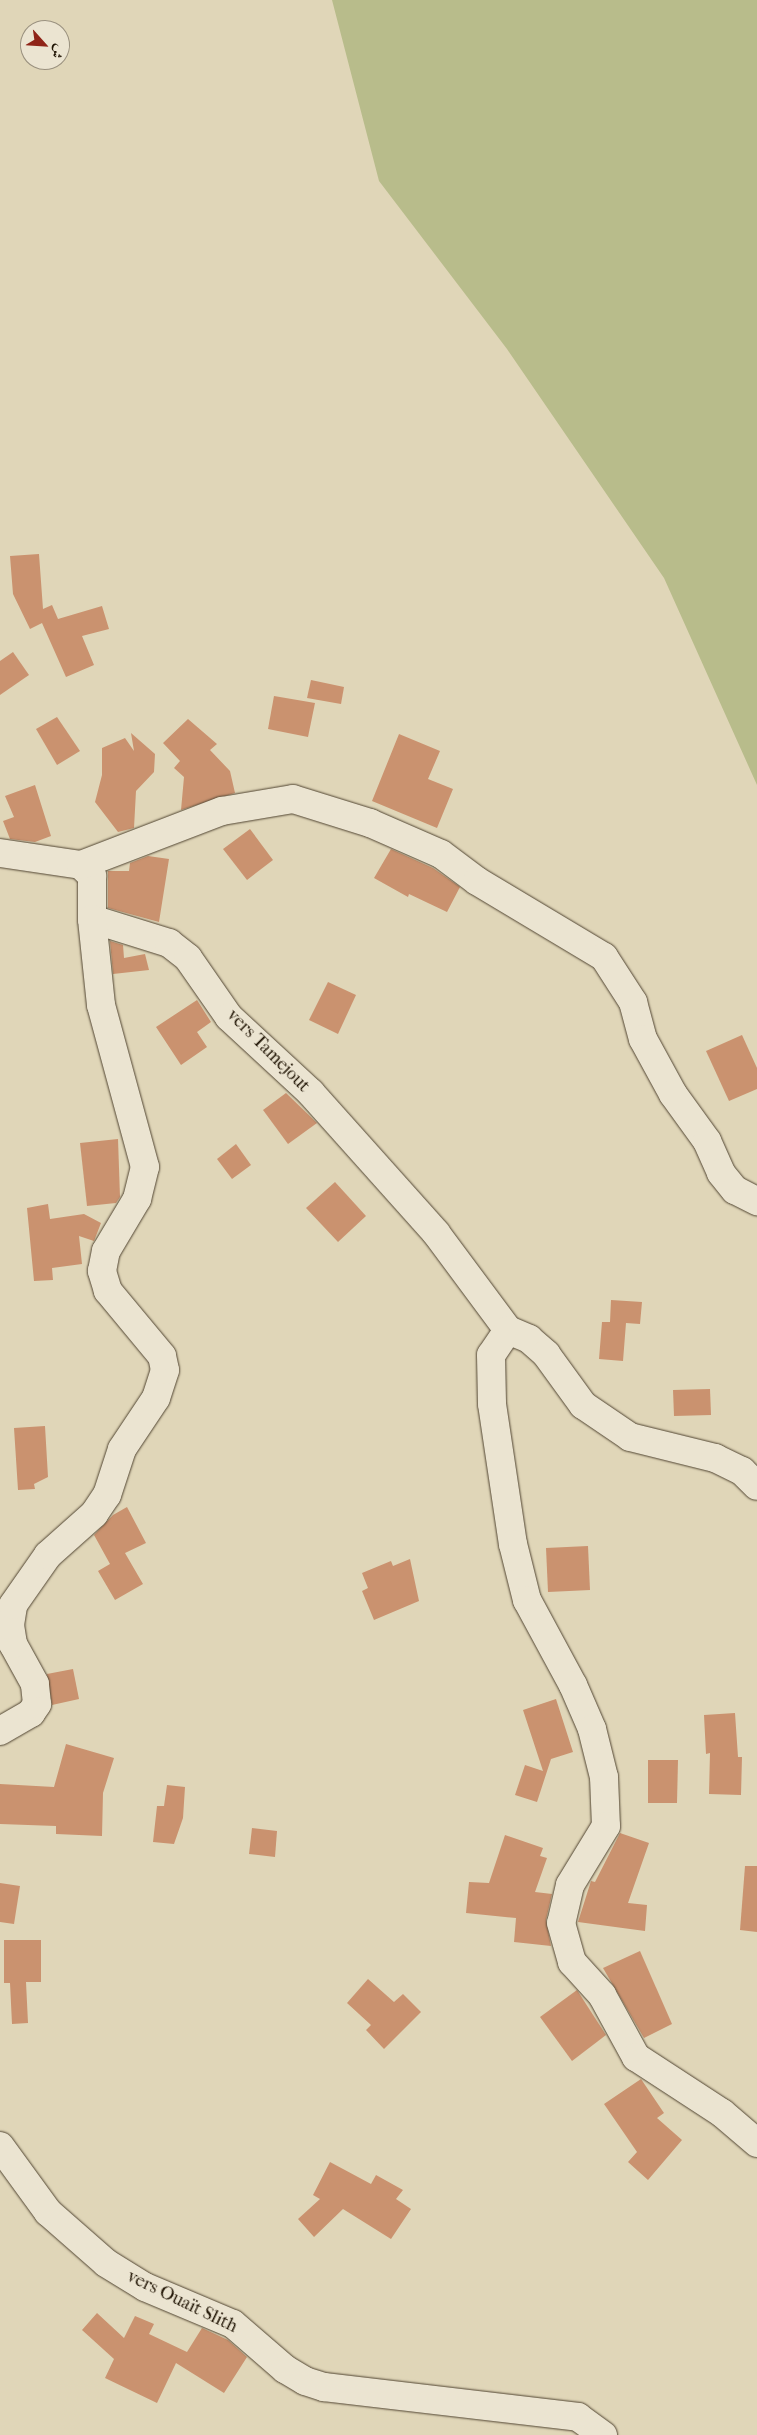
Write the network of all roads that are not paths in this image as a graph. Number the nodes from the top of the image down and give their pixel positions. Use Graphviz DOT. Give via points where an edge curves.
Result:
graph roads {
  1 [pos="0,853"];
  2 [pos="81,865"];
  3 [pos="92,919"];
  4 [pos="757,1202"];
  5 [pos="508,1330"];
  6 [pos="757,1486"];
  7 [pos="0,1731"];
  8 [pos="757,2143"];
  9 [pos="0,2146"];
  10 [pos="603,2435"];
  1 -- 2 [label="street"];
  2 -- 3 [label="street" via="92,876"];
  2 -- 4 [label="street" via="222,811 293,799 370,823 441,854 477,881 604,957 633,1002 643,1039 672,1094 707,1141 722,1173 735,1190"];
  3 -- 5 [label="street, vers Tamejout" via="169,943 188,958 229,1017 311,1093 426,1221"];
  3 -- 7 [label="street" via="101,1005 146,1167 137,1199 106,1251 102,1271 108,1291 162,1356 165,1370 156,1398 122,1449 107,1495 94,1514 48,1555 13,1605 10,1625 13,1644 35,1684 36,1704 30,1713"];
  5 -- 6 [label="street" via="529,1339 546,1354 583,1406 630,1437 715,1458 742,1471"];
  5 -- 8 [label="street" via="491,1355 492,1404 514,1544 527,1600 573,1685 592,1729 604,1777 606,1826 570,1885 561,1924 572,1962 602,1995 636,2057 722,2113"];
  9 -- 10 [label="street, vers Ouaït Slith" via="39,2202 106,2263 145,2287 233,2324 284,2370 305,2381 324,2387 578,2417"];
}
